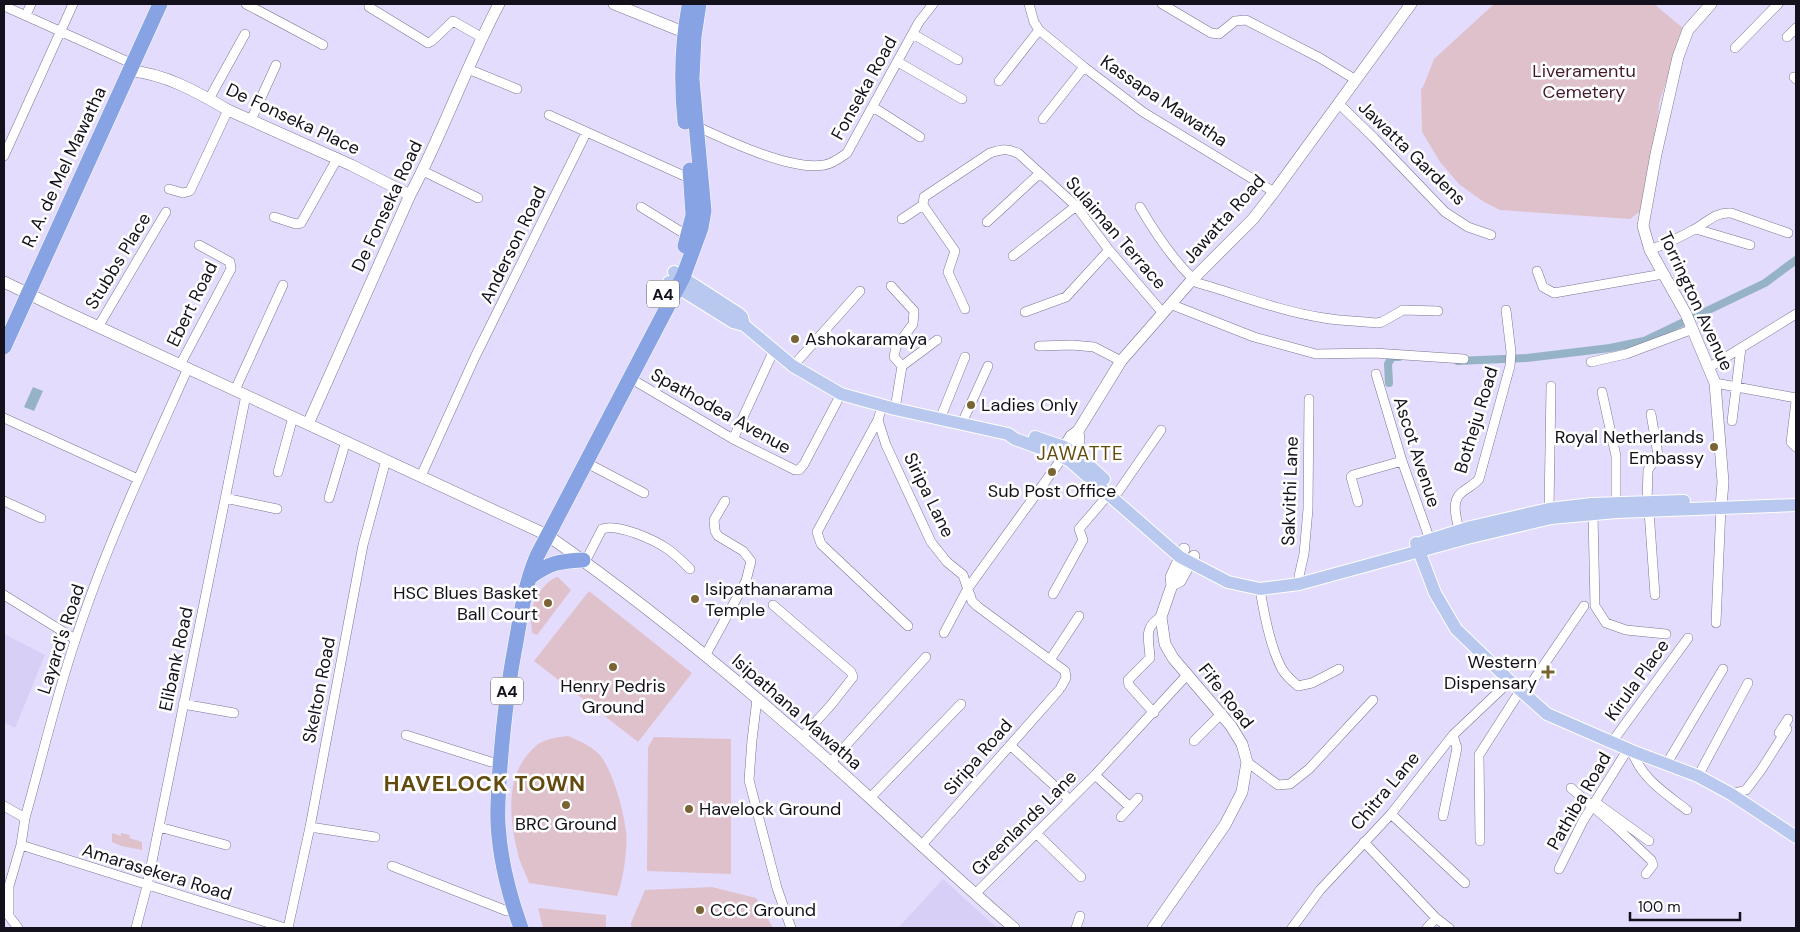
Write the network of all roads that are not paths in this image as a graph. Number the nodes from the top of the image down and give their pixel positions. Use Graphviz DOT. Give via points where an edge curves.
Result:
graph roads {
  1 [pos="31,4"];
  2 [pos="73,4"];
  3 [pos="160,4"];
  4 [pos="246,4"];
  5 [pos="499,4"];
  6 [pos="614,4"];
  7 [pos="689,4"];
  8 [pos="698,4"];
  9 [pos="933,4"];
  10 [pos="1029,4"];
  11 [pos="1162,4"];
  12 [pos="1410,4"];
  13 [pos="1711,4"];
  14 [pos="1778,4"];
  15 [pos="4,6"];
  16 [pos="369,7"];
  17 [pos="26,15"];
  18 [pos="1796,28"];
  19 [pos="1039,30"];
  20 [pos="60,31"];
  21 [pos="245,34"];
  22 [pos="913,34"];
  23 [pos="689,35"];
  24 [pos="482,37"];
  25 [pos="1787,37"];
  26 [pos="323,46"];
  27 [pos="1735,48"];
  28 [pos="958,60"];
  29 [pos="134,62"];
  30 [pos="898,62"];
  31 [pos="276,65"];
  32 [pos="1084,67"];
  33 [pos="468,69"];
  34 [pos="160,76"];
  35 [pos="999,80"];
  36 [pos="1356,80"];
  37 [pos="517,89"];
  38 [pos="209,99"];
  39 [pos="962,99"];
  40 [pos="1338,104"];
  41 [pos="873,107"];
  42 [pos="228,110"];
  43 [pos="549,115"];
  44 [pos="1043,119"];
  45 [pos="251,120"];
  46 [pos="696,126"];
  47 [pos="586,133"];
  48 [pos="920,137"];
  49 [pos="4,156"];
  50 [pos="338,159"];
  51 [pos="423,171"];
  52 [pos="1040,173"];
  53 [pos="691,179"];
  54 [pos="169,189"];
  55 [pos="1274,192"];
  56 [pos="410,195"];
  57 [pos="478,198"];
  58 [pos="923,205"];
  59 [pos="1076,206"];
  60 [pos="641,207"];
  61 [pos="1140,207"];
  62 [pos="166,212"];
  63 [pos="274,217"];
  64 [pos="902,219"];
  65 [pos="987,222"];
  66 [pos="1696,229"];
  67 [pos="1788,233"];
  68 [pos="1491,235"];
  69 [pos="688,236"];
  70 [pos="1750,245"];
  71 [pos="199,246"];
  72 [pos="1109,250"];
  73 [pos="1650,250"];
  74 [pos="1014,256"];
  75 [pos="1536,271"];
  76 [pos="1663,274"];
  77 [pos="676,280"];
  78 [pos="1192,280"];
  79 [pos="4,282"];
  80 [pos="282,285"];
  81 [pos="892,286"];
  82 [pos="860,291"];
  83 [pos="27,292"];
  84 [pos="1166,308"];
  85 [pos="965,309"];
  86 [pos="1506,310"];
  87 [pos="1438,311"];
  88 [pos="1025,312"];
  89 [pos="1796,314"];
  90 [pos="98,327"];
  91 [pos="1693,329"];
  92 [pos="938,340"];
  93 [pos="1039,346"];
  94 [pos="4,347"];
  95 [pos="1741,348"];
  96 [pos="774,350"];
  97 [pos="966,357"];
  98 [pos="1464,359"];
  99 [pos="1121,361"];
  100 [pos="1591,362"];
  101 [pos="793,366"];
  102 [pos="902,366"];
  103 [pos="988,366"];
  104 [pos="184,367"];
  105 [pos="1710,367"];
  106 [pos="1376,374"];
  107 [pos="630,378"];
  108 [pos="1715,383"];
  109 [pos="1551,386"];
  110 [pos="1736,388"];
  111 [pos="235,390"];
  112 [pos="1602,392"];
  113 [pos="841,394"];
  114 [pos="246,395"];
  115 [pos="1308,399"];
  116 [pos="1796,400"];
  117 [pos="882,406"];
  118 [pos="895,409"];
  119 [pos="1650,414"];
  120 [pos="293,417"];
  121 [pos="4,418"];
  122 [pos="940,419"];
  123 [pos="878,420"];
  124 [pos="1732,421"];
  125 [pos="962,423"];
  126 [pos="308,424"];
  127 [pos="1161,430"];
  128 [pos="733,438"];
  129 [pos="346,441"];
  130 [pos="1796,447"];
  131 [pos="1066,454"];
  132 [pos="386,460"];
  133 [pos="1402,461"];
  134 [pos="586,462"];
  135 [pos="278,472"];
  136 [pos="421,476"];
  137 [pos="138,479"];
  138 [pos="644,493"];
  139 [pos="1113,493"];
  140 [pos="225,498"];
  141 [pos="329,498"];
  142 [pos="1796,498"];
  143 [pos="4,501"];
  144 [pos="725,501"];
  145 [pos="1358,502"];
  146 [pos="1721,503"];
  147 [pos="1616,504"];
  148 [pos="1796,505"];
  149 [pos="1648,506"];
  150 [pos="277,509"];
  151 [pos="1549,509"];
  152 [pos="1593,514"];
  153 [pos="41,518"];
  154 [pos="1459,530"];
  155 [pos="543,533"];
  156 [pos="1430,540"];
  157 [pos="1417,547"];
  158 [pos="1187,556"];
  159 [pos="584,561"];
  160 [pos="690,569"];
  161 [pos="530,577"];
  162 [pos="1299,580"];
  163 [pos="968,588"];
  164 [pos="1260,589"];
  165 [pos="1053,594"];
  166 [pos="4,595"];
  167 [pos="1655,595"];
  168 [pos="774,605"];
  169 [pos="1584,606"];
  170 [pos="1079,616"];
  171 [pos="1162,616"];
  172 [pos="1716,623"];
  173 [pos="908,626"];
  174 [pos="944,633"];
  175 [pos="1666,634"];
  176 [pos="1688,638"];
  177 [pos="75,639"];
  178 [pos="705,656"];
  179 [pos="926,657"];
  180 [pos="1050,660"];
  181 [pos="1339,669"];
  182 [pos="1723,669"];
  183 [pos="1187,675"];
  184 [pos="1066,678"];
  185 [pos="1510,681"];
  186 [pos="1748,684"];
  187 [pos="1522,692"];
  188 [pos="757,699"];
  189 [pos="1373,700"];
  190 [pos="184,704"];
  191 [pos="961,704"];
  192 [pos="1154,712"];
  193 [pos="234,713"];
  194 [pos="1222,714"];
  195 [pos="1788,719"];
  196 [pos="1787,729"];
  197 [pos="406,734"];
  198 [pos="1453,735"];
  199 [pos="802,738"];
  200 [pos="1194,741"];
  201 [pos="1612,742"];
  202 [pos="1010,745"];
  203 [pos="1630,750"];
  204 [pos="492,762"];
  205 [pos="1247,762"];
  206 [pos="830,763"];
  207 [pos="1667,763"];
  208 [pos="1095,775"];
  209 [pos="1698,776"];
  210 [pos="1753,782"];
  211 [pos="1571,788"];
  212 [pos="1731,794"];
  213 [pos="870,798"];
  214 [pos="1138,798"];
  215 [pos="1070,800"];
  216 [pos="1593,804"];
  217 [pos="4,806"];
  218 [pos="1130,807"];
  219 [pos="1687,810"];
  220 [pos="1391,814"];
  221 [pos="1443,816"];
  222 [pos="1121,817"];
  223 [pos="26,818"];
  224 [pos="310,826"];
  225 [pos="159,827"];
  226 [pos="1036,833"];
  227 [pos="1796,834"];
  228 [pos="375,837"];
  229 [pos="1480,841"];
  230 [pos="1649,841"];
  231 [pos="1364,842"];
  232 [pos="21,845"];
  233 [pos="226,845"];
  234 [pos="921,846"];
  235 [pos="392,866"];
  236 [pos="1558,869"];
  237 [pos="1646,874"];
  238 [pos="1082,877"];
  239 [pos="1465,883"];
  240 [pos="7,884"];
  241 [pos="147,886"];
  242 [pos="976,894"];
  243 [pos="507,911"];
  244 [pos="1080,916"];
  245 [pos="1436,918"];
  246 [pos="18,928"];
  247 [pos="136,928"];
  248 [pos="286,928"];
  249 [pos="512,928"];
  250 [pos="521,928"];
  251 [pos="791,928"];
  252 [pos="1014,928"];
  253 [pos="1076,928"];
  254 [pos="1153,928"];
  255 [pos="1292,928"];
  256 [pos="1427,928"];
  257 [pos="1449,928"];
  1 -- 17 [label="street"];
  2 -- 20 [label="street"];
  3 -- 29 [label="highway, R. A. de Mel Mawatha"];
  4 -- 26 [label="street"];
  5 -- 24 [label="main road, De Fonseka Road"];
  6 -- 23 [label="main road"];
  7 -- 23 [label="highway, A4"];
  8 -- 23 [label="highway, A4"];
  9 -- 22 [label="street, Fonseka Road"];
  10 -- 19 [label="street, Kassapa Mawatha"];
  11 -- 36 [label="street" via="1211,33 1219,34 1235,21 1246,20"];
  12 -- 36 [label="main road, Jawatta Road"];
  13 -- 73 [label="main road, Torrington Avenue" via="1688,30 1678,57 1643,226"];
  14 -- 27 [label="street"];
  15 -- 17 [label="street, De Fonseka Place"];
  16 -- 24 [label="street" via="428,43 453,21"];
  17 -- 20 [label="street, De Fonseka Place"];
  18 -- 25 [label="street"];
  19 -- 32 [label="street, Kassapa Mawatha"];
  19 -- 35 [label="street"];
  20 -- 29 [label="street, De Fonseka Place"];
  20 -- 49 [label="street"];
  21 -- 38 [label="street"];
  22 -- 28 [label="street"];
  22 -- 30 [label="street, Fonseka Road"];
  23 -- 46 [label="highway, A4"];
  23 -- 53 [label="highway, A4" via="682,93"];
  24 -- 33 [label="main road, De Fonseka Road"];
  29 -- 34 [label="main road, De Fonseka Place" via="145,64"];
  29 -- 34 [label="main road, De Fonseka Place" via="142,71"];
  29 -- 83 [label="highway, R. A. de Mel Mawatha"];
  30 -- 39 [label="street"];
  30 -- 41 [label="street, Fonseka Road"];
  31 -- 45 [label="street"];
  32 -- 44 [label="street"];
  32 -- 55 [label="street, Kassapa Mawatha" via="1143,112"];
  33 -- 37 [label="street"];
  33 -- 51 [label="main road, De Fonseka Road"];
  34 -- 38 [label="main road, De Fonseka Place"];
  36 -- 40 [label="main road, Jawatta Road"];
  38 -- 42 [label="main road, De Fonseka Place"];
  40 -- 55 [label="main road, Jawatta Road"];
  40 -- 68 [label="street, Jawatta Gardens" via="1445,212 1468,227"];
  41 -- 46 [label="street, Fonseka Road" via="847,153 825,165 811,166 774,158"];
  41 -- 48 [label="street"];
  42 -- 45 [label="main road, De Fonseka Place"];
  42 -- 54 [label="street" via="190,191 183,193"];
  43 -- 47 [label="street"];
  45 -- 50 [label="main road, De Fonseka Place"];
  46 -- 77 [label="highway, A4" via="704,211 701,228"];
  47 -- 53 [label="street"];
  47 -- 136 [label="street, Anderson Road" via="475,357"];
  50 -- 56 [label="main road, De Fonseka Place"];
  50 -- 63 [label="street" via="301,224"];
  51 -- 56 [label="main road, De Fonseka Road"];
  51 -- 57 [label="street"];
  52 -- 58 [label="street, Sulaiman Terrace" via="1019,154 1001,149 924,197"];
  52 -- 59 [label="street, Sulaiman Terrace"];
  52 -- 65 [label="street"];
  53 -- 69 [label="highway, A4" via="693,215"];
  55 -- 78 [label="main road, Jawatta Road" via="1253,219"];
  56 -- 126 [label="main road, De Fonseka Road"];
  58 -- 64 [label="street"];
  58 -- 85 [label="street" via="955,251 948,272"];
  59 -- 72 [label="street, Sulaiman Terrace"];
  59 -- 74 [label="street"];
  60 -- 69 [label="street"];
  61 -- 78 [label="street" via="1152,229"];
  62 -- 90 [label="street, Stubbs Place"];
  66 -- 67 [label="street" via="1713,216 1731,213"];
  66 -- 70 [label="street"];
  66 -- 73 [label="street"];
  69 -- 77 [label="highway, A4"];
  71 -- 104 [label="street, Ebert Road" via="230,262 231,269"];
  72 -- 84 [label="street, Sulaiman Terrace"];
  72 -- 88 [label="street" via="1066,298"];
  73 -- 76 [label="main road, Torrington Avenue"];
  75 -- 76 [label="street" via="1543,287 1554,293"];
  76 -- 91 [label="main road, Torrington Avenue"];
  77 -- 96 [label="main road" via="739,314 744,325"];
  77 -- 107 [label="highway, A4"];
  77 -- 155 [label="highway, A4"];
  78 -- 84 [label="main road, Jawatta Road"];
  78 -- 87 [label="street" via="1280,309 1325,319 1377,323 1403,310"];
  79 -- 83 [label="main road, Isipathana Mawatha"];
  80 -- 111 [label="street"];
  81 -- 102 [label="street" via="914,311 913,324 896,347 894,357"];
  82 -- 101 [label="street"];
  83 -- 90 [label="main road, Isipathana Mawatha"];
  83 -- 94 [label="highway, R. A. de Mel Mawatha"];
  84 -- 98 [label="street" via="1316,354 1374,353"];
  84 -- 99 [label="main road, Jawatta Road"];
  86 -- 154 [label="street, Botheju Road" via="1510,366 1479,478 1474,486 1459,494 1456,501"];
  89 -- 95 [label="street"];
  90 -- 104 [label="main road, Isipathana Mawatha"];
  91 -- 100 [label="street" via="1626,354"];
  91 -- 105 [label="main road, Torrington Avenue"];
  92 -- 102 [label="street"];
  93 -- 99 [label="street" via="1094,347"];
  95 -- 105 [label="street"];
  95 -- 110 [label="street"];
  96 -- 101 [label="main road"];
  96 -- 128 [label="street"];
  97 -- 122 [label="street"];
  99 -- 131 [label="main road, Jawatta Road" via="1078,431 1079,441"];
  101 -- 113 [label="main road"];
  102 -- 118 [label="street"];
  103 -- 125 [label="street"];
  104 -- 111 [label="main road, Isipathana Mawatha"];
  104 -- 137 [label="street, Layard's Road"];
  105 -- 108 [label="main road, Torrington Avenue"];
  106 -- 133 [label="street, Ascot Avenue"];
  107 -- 128 [label="street, Spathodea Avenue"];
  107 -- 134 [label="highway, A4"];
  108 -- 110 [label="street"];
  108 -- 146 [label="main road, Torrington Avenue" via="1723,482"];
  109 -- 151 [label="street"];
  110 -- 116 [label="street"];
  110 -- 124 [label="street"];
  111 -- 114 [label="main road, Isipathana Mawatha"];
  112 -- 147 [label="street" via="1616,456"];
  113 -- 117 [label="main road"];
  113 -- 128 [label="street, Spathodea Avenue" via="799,470"];
  114 -- 120 [label="main road, Isipathana Mawatha"];
  114 -- 140 [label="street, Elibank Road"];
  115 -- 162 [label="street, Sakvithi Lane" via="1308,509"];
  116 -- 130 [label="street" via="1791,442"];
  117 -- 118 [label="main road"];
  117 -- 123 [label="street"];
  118 -- 122 [label="main road"];
  119 -- 149 [label="street" via="1658,455 1648,470"];
  120 -- 126 [label="main road, Isipathana Mawatha"];
  120 -- 135 [label="street"];
  121 -- 137 [label="street"];
  122 -- 125 [label="main road"];
  123 -- 163 [label="street, Siripa Lane" via="886,445 931,542 963,575"];
  123 -- 173 [label="street" via="817,532 821,544"];
  125 -- 131 [label="main road" via="1008,434"];
  126 -- 129 [label="main road, Isipathana Mawatha"];
  127 -- 139 [label="street"];
  129 -- 132 [label="main road, Isipathana Mawatha"];
  129 -- 141 [label="street"];
  131 -- 139 [label="main road"];
  131 -- 163 [label="street"];
  132 -- 136 [label="main road, Isipathana Mawatha"];
  132 -- 224 [label="street, Skelton Road" via="363,545"];
  133 -- 145 [label="street" via="1355,473 1351,477"];
  133 -- 156 [label="street, Ascot Avenue"];
  134 -- 138 [label="street"];
  134 -- 155 [label="highway, A4"];
  136 -- 155 [label="main road, Isipathana Mawatha"];
  137 -- 177 [label="street, Layard's Road"];
  139 -- 158 [label="main road"];
  139 -- 165 [label="street" via="1079,529 1083,540"];
  140 -- 150 [label="street"];
  140 -- 190 [label="street, Elibank Road"];
  142 -- 146 [label="main road"];
  143 -- 153 [label="street"];
  144 -- 178 [label="street" via="714,520 715,531 743,551 751,561 746,581"];
  146 -- 148 [label="main road"];
  146 -- 149 [label="main road"];
  146 -- 172 [label="street"];
  147 -- 149 [label="main road"];
  147 -- 151 [label="main road"];
  149 -- 152 [label="main road"];
  149 -- 167 [label="street"];
  151 -- 154 [label="main road"];
  152 -- 157 [label="main road" via="1551,518"];
  152 -- 175 [label="street" via="1596,606 1606,623 1626,630"];
  154 -- 156 [label="main road"];
  155 -- 159 [label="main road, Isipathana Mawatha"];
  155 -- 161 [label="highway, A4"];
  155 -- 204 [label="highway, A4" via="525,566 510,628"];
  156 -- 157 [label="main road"];
  157 -- 162 [label="main road"];
  157 -- 185 [label="main road" via="1435,593 1456,629"];
  158 -- 162 [label="main road" via="1260,582"];
  158 -- 164 [label="main road" via="1228,582"];
  158 -- 171 [label="main road, Fife Road" via="1180,582 1172,585"];
  159 -- 160 [label="street" via="602,529 607,527 646,538 669,550"];
  159 -- 161 [label="highway" via="546,566"];
  159 -- 178 [label="main road, Isipathana Mawatha"];
  161 -- 250 [label="highway, A4" via="507,688 497,804 504,869"];
  162 -- 164 [label="main road"];
  163 -- 174 [label="street"];
  163 -- 180 [label="street, Siripa Lane" via="976,606"];
  164 -- 181 [label="street" via="1273,645 1290,680 1298,686 1312,683"];
  166 -- 177 [label="street"];
  168 -- 199 [label="street" via="853,677"];
  169 -- 187 [label="street"];
  170 -- 180 [label="street"];
  171 -- 183 [label="main road, Fife Road" via="1166,644"];
  171 -- 192 [label="street" via="1151,622 1148,630 1150,658 1128,680 1129,686"];
  176 -- 201 [label="street, Kirula Place"];
  177 -- 223 [label="street, Layard's Road"];
  178 -- 188 [label="main road, Isipathana Mawatha"];
  179 -- 206 [label="street"];
  180 -- 184 [label="street, Siripa Lane" via="1065,671"];
  182 -- 207 [label="street"];
  183 -- 192 [label="street, Greenlands Lane"];
  183 -- 194 [label="main road, Fife Road"];
  184 -- 202 [label="street, Siripa Road"];
  185 -- 187 [label="main road"];
  185 -- 198 [label="street, Chitra Lane"];
  186 -- 209 [label="street"];
  187 -- 201 [label="main road" via="1548,714"];
  187 -- 229 [label="street" via="1478,755"];
  188 -- 199 [label="main road, Isipathana Mawatha"];
  188 -- 251 [label="street" via="749,780 777,888"];
  189 -- 205 [label="street" via="1309,769 1290,784 1278,785"];
  190 -- 193 [label="street"];
  190 -- 225 [label="street, Elibank Road"];
  191 -- 213 [label="street"];
  192 -- 208 [label="street, Greenlands Lane"];
  194 -- 200 [label="street"];
  194 -- 205 [label="main road, Fife Road" via="1242,744"];
  195 -- 210 [label="street"];
  196 -- 210 [label="street"];
  197 -- 204 [label="street"];
  198 -- 220 [label="street, Chitra Lane"];
  198 -- 221 [label="street" via="1457,748"];
  199 -- 206 [label="main road, Isipathana Mawatha"];
  201 -- 203 [label="main road"];
  202 -- 215 [label="street"];
  202 -- 234 [label="street, Siripa Road"];
  203 -- 207 [label="main road"];
  203 -- 216 [label="street, Pathiba Road"];
  203 -- 219 [label="street" via="1651,782"];
  204 -- 243 [label="highway, A4" via="490,826"];
  205 -- 254 [label="main road, Fife Road" via="1242,792 1225,826"];
  206 -- 213 [label="main road, Isipathana Mawatha"];
  207 -- 209 [label="main road"];
  208 -- 215 [label="street, Greenlands Lane"];
  208 -- 218 [label="street"];
  209 -- 212 [label="main road"];
  210 -- 212 [label="street" via="1746,790"];
  211 -- 216 [label="street"];
  212 -- 227 [label="main road"];
  213 -- 234 [label="main road, Isipathana Mawatha"];
  214 -- 218 [label="street"];
  215 -- 226 [label="street, Greenlands Lane"];
  216 -- 230 [label="street"];
  216 -- 236 [label="street, Pathiba Road"];
  216 -- 237 [label="street" via="1653,862"];
  217 -- 223 [label="street"];
  218 -- 222 [label="street"];
  220 -- 231 [label="street, Chitra Lane"];
  220 -- 239 [label="street"];
  223 -- 232 [label="street, Layard's Road"];
  224 -- 228 [label="street"];
  224 -- 248 [label="street, Skelton Road"];
  225 -- 233 [label="street"];
  225 -- 241 [label="street, Elibank Road"];
  226 -- 238 [label="street"];
  226 -- 242 [label="street, Greenlands Lane"];
  231 -- 245 [label="street"];
  231 -- 255 [label="street, Chitra Lane" via="1320,890"];
  232 -- 240 [label="street, Layard's Road"];
  232 -- 241 [label="street, Amarasekera Road"];
  234 -- 242 [label="main road, Isipathana Mawatha"];
  235 -- 243 [label="street"];
  240 -- 246 [label="street, Layard's Road" via="9,916"];
  241 -- 247 [label="street, Elibank Road"];
  241 -- 248 [label="street, Amarasekera Road"];
  242 -- 252 [label="main road, Isipathana Mawatha"];
  243 -- 249 [label="highway, A4"];
  244 -- 253 [label="street"];
  245 -- 256 [label="street"];
  245 -- 257 [label="street"];
}
